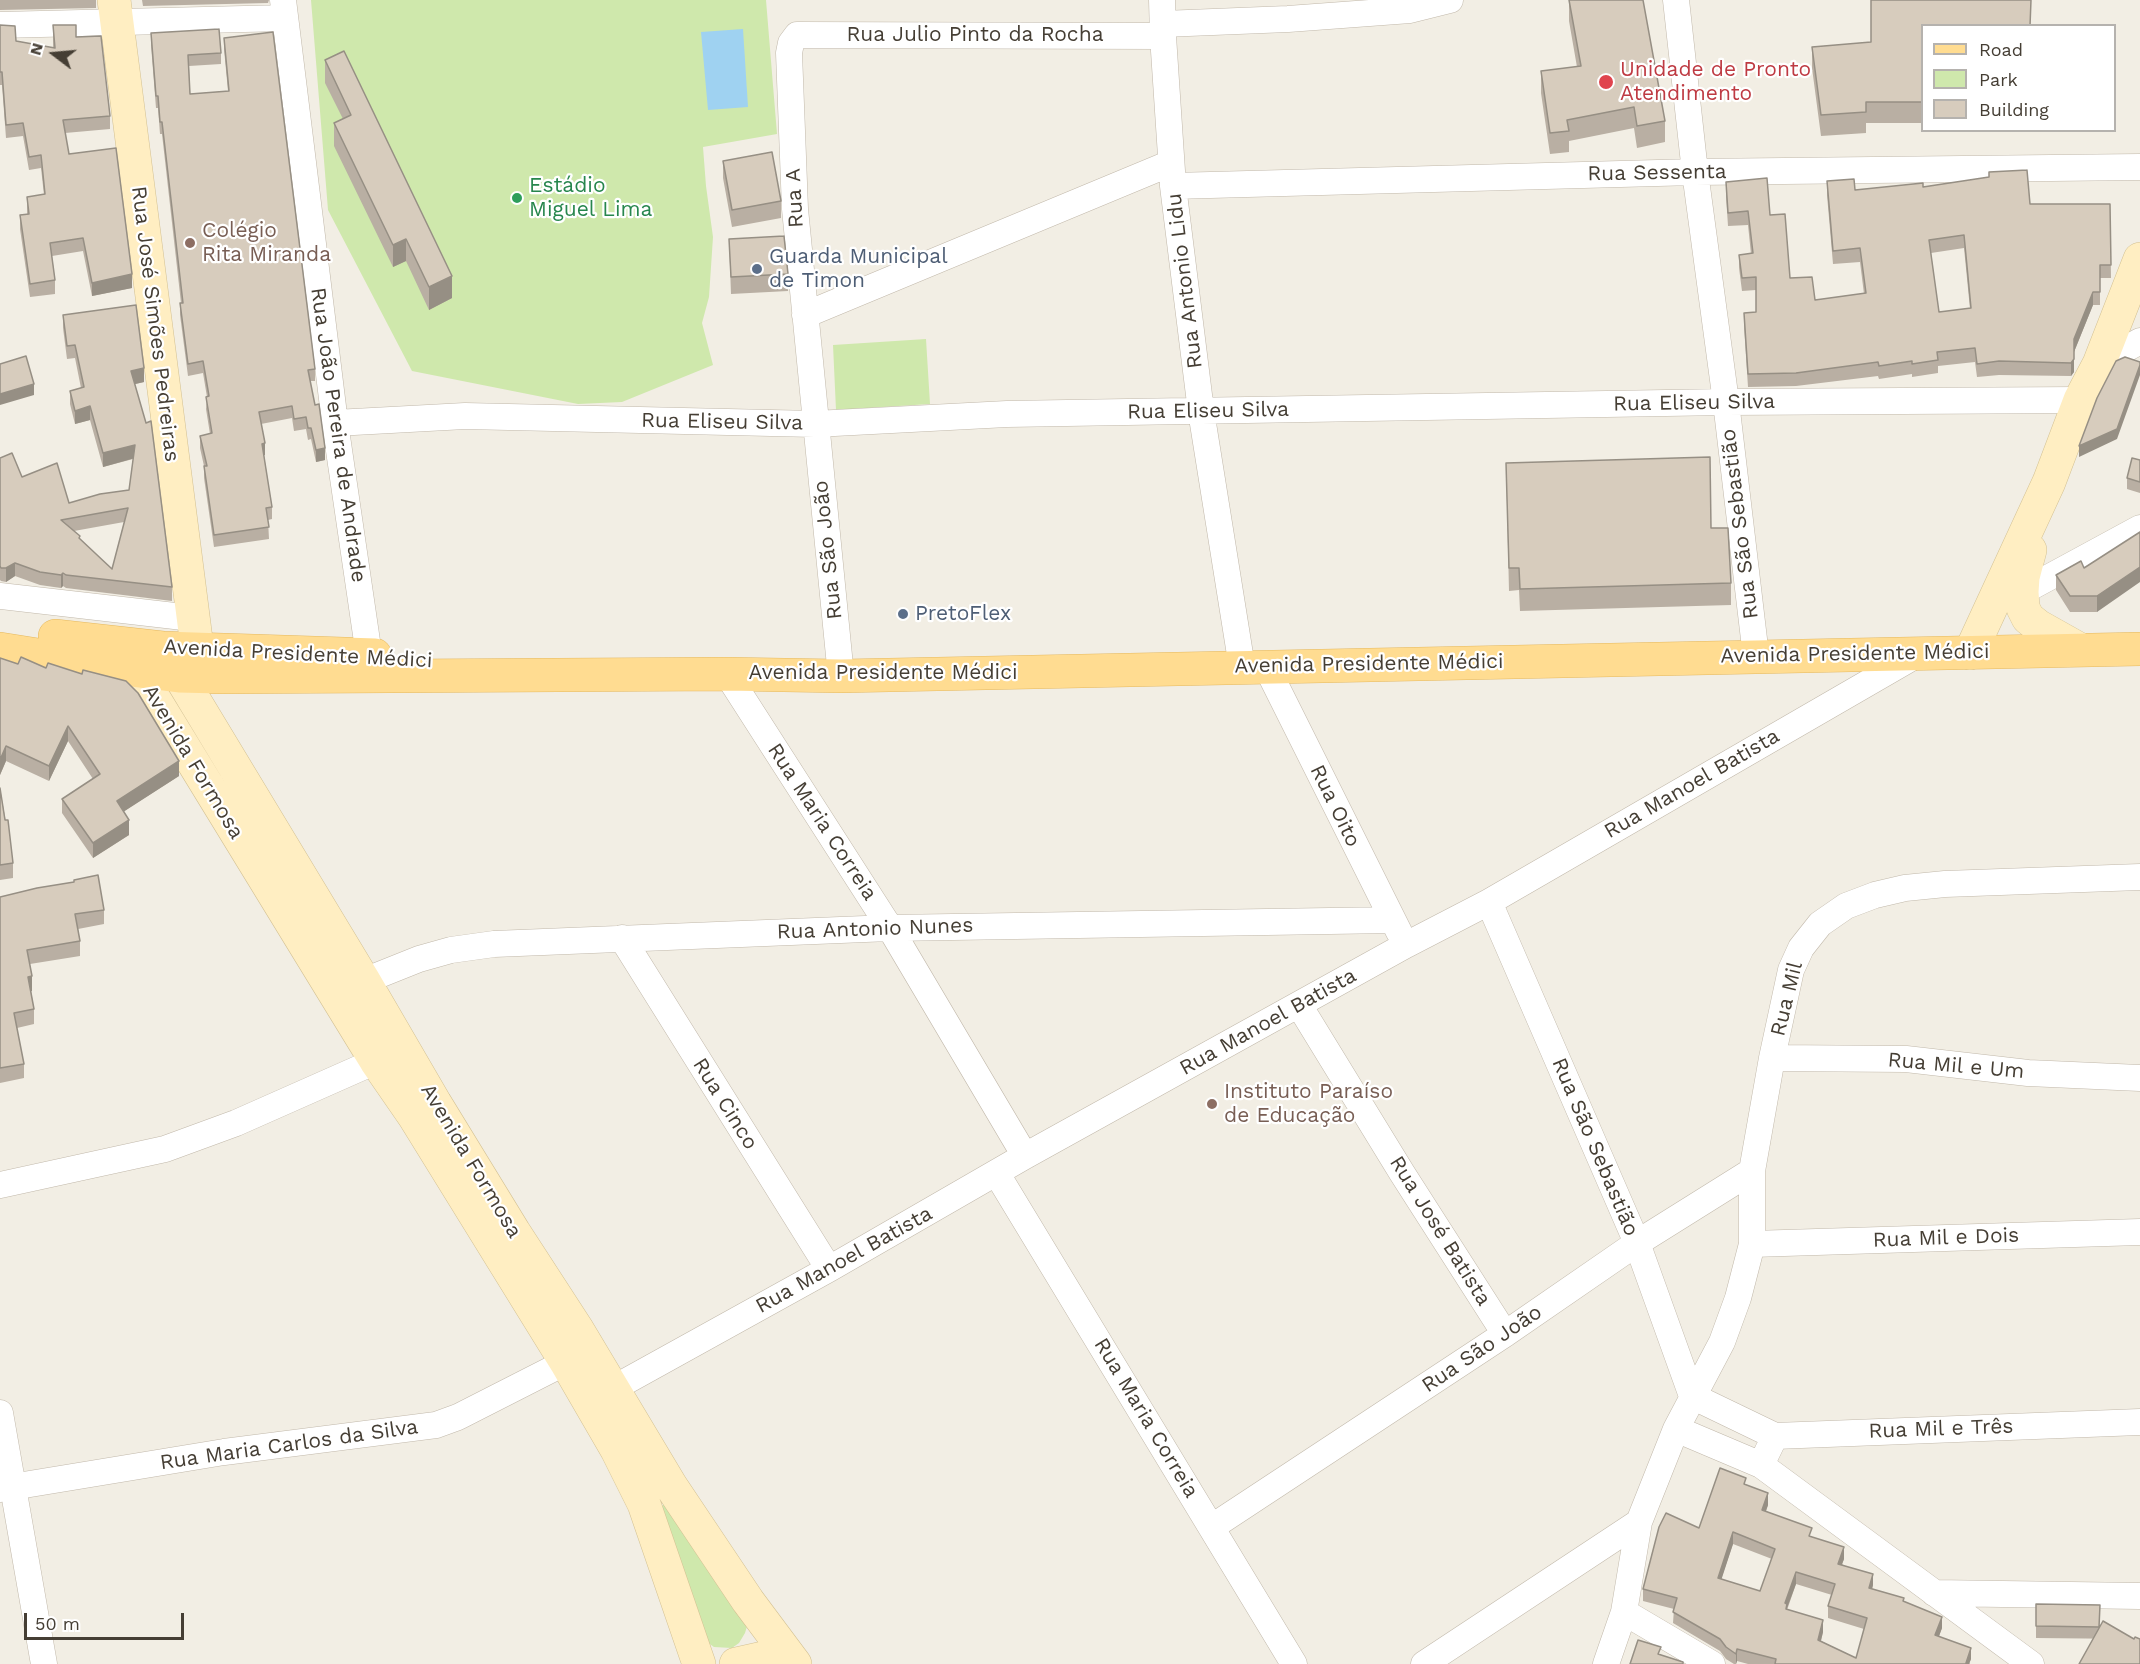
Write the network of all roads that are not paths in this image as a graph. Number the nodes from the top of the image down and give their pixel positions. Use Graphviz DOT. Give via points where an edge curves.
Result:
graph roads {
  1 [pos="1450,0"];
  2 [pos="1676,0"];
  3 [pos="284,9"];
  4 [pos="116,12"];
  5 [pos="1163,20"];
  6 [pos="0,25"];
  7 [pos="790,43"];
  8 [pos="2140,167"];
  9 [pos="1695,172"];
  10 [pos="1172,175"];
  11 [pos="2140,259"];
  12 [pos="805,315"];
  13 [pos="2140,341"];
  14 [pos="2098,364"];
  15 [pos="2080,400"];
  16 [pos="1726,402"];
  17 [pos="1201,411"];
  18 [pos="336,423"];
  19 [pos="815,424"];
  20 [pos="2049,482"];
  21 [pos="2140,528"];
  22 [pos="2022,592"];
  23 [pos="0,596"];
  24 [pos="0,628"];
  25 [pos="194,632"];
  26 [pos="121,644"];
  27 [pos="163,648"];
  28 [pos="0,649"];
  29 [pos="2079,649"];
  30 [pos="2140,649"];
  31 [pos="1920,652"];
  32 [pos="1970,653"];
  33 [pos="369,655"];
  34 [pos="1756,656"];
  35 [pos="1254,667"];
  36 [pos="139,671"];
  37 [pos="597,674"];
  38 [pos="727,674"];
  39 [pos="178,676"];
  40 [pos="841,676"];
  41 [pos="2140,877"];
  42 [pos="1489,902"];
  43 [pos="1392,920"];
  44 [pos="890,928"];
  45 [pos="622,938"];
  46 [pos="1406,945"];
  47 [pos="364,981"];
  48 [pos="1299,1005"];
  49 [pos="1772,1058"];
  50 [pos="376,1060"];
  51 [pos="2140,1078"];
  52 [pos="424,1110"];
  53 [pos="1025,1156"];
  54 [pos="1752,1172"];
  55 [pos="997,1174"];
  56 [pos="0,1185"];
  57 [pos="2140,1232"];
  58 [pos="504,1240"];
  59 [pos="1637,1244"];
  60 [pos="1752,1244"];
  61 [pos="829,1269"];
  62 [pos="1505,1334"];
  63 [pos="566,1362"];
  64 [pos="614,1388"];
  65 [pos="1692,1396"];
  66 [pos="0,1413"];
  67 [pos="2140,1422"];
  68 [pos="1676,1429"];
  69 [pos="1775,1436"];
  70 [pos="1761,1465"];
  71 [pos="672,1486"];
  72 [pos="6,1487"];
  73 [pos="644,1504"];
  74 [pos="1639,1522"];
  75 [pos="1212,1527"];
  76 [pos="1934,1593"];
  77 [pos="2140,1596"];
  78 [pos="1624,1612"];
  79 [pos="790,1658"];
  80 [pos="44,1664"];
  81 [pos="699,1664"];
  82 [pos="735,1664"];
  83 [pos="1294,1664"];
  84 [pos="1424,1664"];
  85 [pos="1606,1664"];
  86 [pos="1712,1664"];
  87 [pos="2031,1664"];
  1 -- 5 [label="street, Rua Julio Pinto da Rocha" via="1410,10 1288,19"];
  2 -- 9 [label="street, Rua São Sebastião"];
  3 -- 4 [label="street"];
  3 -- 18 [label="street, Rua João Pereira de Andrade"];
  4 -- 6 [label="street"];
  4 -- 25 [label="main road, Rua José Simões Pedreiras"];
  5 -- 7 [label="street, Rua Julio Pinto da Rocha" via="797,35"];
  5 -- 10 [label="street, Rua Antonio Lidu"];
  7 -- 12 [label="street, Rua A" via="795,208"];
  8 -- 9 [label="street, Rua Sessenta"];
  9 -- 10 [label="street, Rua Sessenta"];
  9 -- 16 [label="street, Rua São Sebastião"];
  10 -- 12 [label="street"];
  10 -- 17 [label="street, Rua Antonio Lidu"];
  11 -- 14 [label="main road"];
  12 -- 19 [label="street, Rua A"];
  13 -- 14 [label="street"];
  14 -- 15 [label="main road"];
  15 -- 16 [label="street, Rua Eliseu Silva"];
  15 -- 20 [label="main road"];
  16 -- 17 [label="street, Rua Eliseu Silva"];
  16 -- 34 [label="street, Rua São Sebastião"];
  17 -- 19 [label="street, Rua Eliseu Silva" via="1007,414"];
  17 -- 35 [label="street, Rua Antonio Lidu"];
  18 -- 19 [label="street, Rua Eliseu Silva" via="465,416"];
  18 -- 33 [label="street, Rua João Pereira de Andrade"];
  19 -- 40 [label="street, Rua São João"];
  20 -- 22 [label="main road" via="2027,559"];
  20 -- 32 [label="main road"];
  21 -- 22 [label="street"];
  22 -- 29 [label="main road" via="2028,618"];
  23 -- 25 [label="street"];
  24 -- 26 [label="main road, Avenida Presidente Médici"];
  25 -- 27 [label="main road, Avenida Presidente Médici"];
  25 -- 33 [label="main road, Avenida Presidente Médici"];
  26 -- 27 [label="main road, Avenida Presidente Médici"];
  26 -- 36 [label="main road, Avenida Formosa"];
  27 -- 39 [label="main road, Avenida Formosa"];
  28 -- 36 [label="main road, Avenida Presidente Médici"];
  29 -- 30 [label="main road, Avenida Presidente Médici"];
  29 -- 32 [label="main road, Avenida Presidente Médici"];
  31 -- 32 [label="main road, Avenida Presidente Médici"];
  31 -- 34 [label="main road, Avenida Presidente Médici"];
  31 -- 42 [label="street, Rua Manoel Batista"];
  33 -- 37 [label="main road, Avenida Presidente Médici"];
  34 -- 35 [label="main road, Avenida Presidente Médici"];
  35 -- 40 [label="main road, Avenida Presidente Médici"];
  35 -- 43 [label="street, Rua Oito"];
  36 -- 39 [label="main road, Avenida Presidente Médici"];
  36 -- 50 [label="main road, Avenida Formosa"];
  37 -- 38 [label="main road, Avenida Presidente Médici"];
  37 -- 39 [label="main road, Avenida Presidente Médici"];
  38 -- 40 [label="main road, Avenida Presidente Médici"];
  38 -- 44 [label="street, Rua Maria Correia"];
  39 -- 47 [label="main road, Avenida Formosa"];
  41 -- 49 [label="street, Rua Mil" via="1945,884 1905,888 1846,906 1820,924 1801,948 1791,970"];
  42 -- 46 [label="street, Rua Manoel Batista"];
  42 -- 59 [label="street, Rua São Sebastião"];
  43 -- 44 [label="street, Rua Antonio Nunes"];
  43 -- 46 [label="street, Rua Oito"];
  44 -- 45 [label="street, Rua Antonio Nunes"];
  44 -- 53 [label="street, Rua Maria Correia"];
  45 -- 47 [label="street, Rua Antonio Nunes" via="451,950"];
  45 -- 61 [label="street, Rua Cinco"];
  46 -- 48 [label="street, Rua Manoel Batista"];
  47 -- 52 [label="main road, Avenida Formosa"];
  48 -- 53 [label="street, Rua Manoel Batista"];
  48 -- 62 [label="street, Rua José Batista"];
  49 -- 51 [label="street, Rua Mil e Um" via="1906,1059 2028,1073"];
  49 -- 54 [label="street, Rua Mil"];
  50 -- 52 [label="main road, Avenida Formosa"];
  50 -- 56 [label="street" via="236,1123 165,1149"];
  52 -- 58 [label="main road, Avenida Formosa"];
  53 -- 55 [label="street, Rua Manoel Batista"];
  54 -- 59 [label="street, Rua São João"];
  54 -- 60 [label="street, Rua Mil"];
  55 -- 61 [label="street, Rua Manoel Batista"];
  55 -- 75 [label="street, Rua Maria Correia"];
  57 -- 60 [label="street, Rua Mil e Dois"];
  58 -- 63 [label="main road, Avenida Formosa"];
  58 -- 64 [label="main road, Avenida Formosa"];
  59 -- 62 [label="street, Rua São João"];
  59 -- 65 [label="street, Rua São Sebastião"];
  60 -- 65 [label="street, Rua Mil" via="1722,1342"];
  61 -- 64 [label="street, Rua Manoel Batista"];
  62 -- 75 [label="street, Rua São João"];
  63 -- 72 [label="street, Rua Maria Carlos da Silva" via="436,1425 224,1452"];
  63 -- 73 [label="main road, Avenida Formosa"];
  64 -- 71 [label="main road, Avenida Formosa"];
  65 -- 68 [label="street, Rua Mil"];
  65 -- 69 [label="street"];
  66 -- 72 [label="street"];
  67 -- 69 [label="street, Rua Mil e Três"];
  68 -- 70 [label="street"];
  68 -- 74 [label="street, Rua Mil"];
  69 -- 70 [label="street"];
  70 -- 76 [label="street"];
  71 -- 73 [label="main road"];
  71 -- 79 [label="main road, Avenida Formosa"];
  72 -- 80 [label="street"];
  73 -- 81 [label="main road, Avenida Formosa"];
  74 -- 78 [label="street, Rua Mil"];
  74 -- 84 [label="street"];
  75 -- 83 [label="street, Rua Maria Correia"];
  76 -- 77 [label="street"];
  76 -- 87 [label="street"];
  78 -- 85 [label="street, Rua Mil"];
  78 -- 86 [label="street"];
  79 -- 82 [label="main road"];
}
